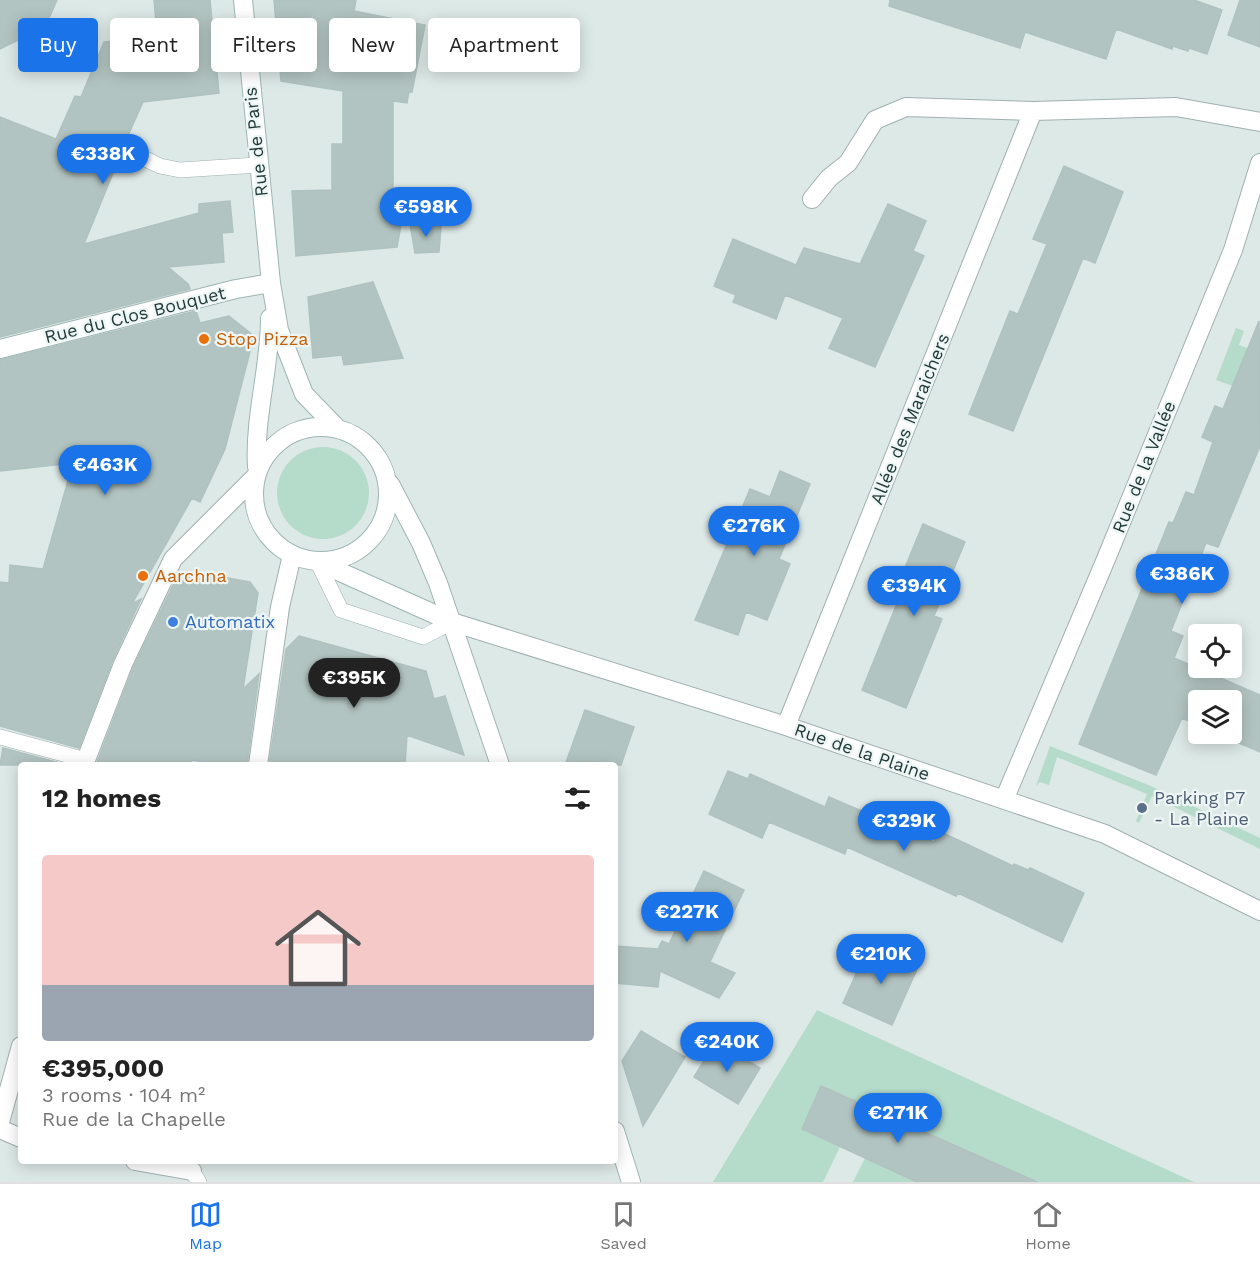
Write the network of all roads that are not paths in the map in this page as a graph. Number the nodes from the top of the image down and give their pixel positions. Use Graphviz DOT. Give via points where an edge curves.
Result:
graph roads {
  1 [pos="243,0"];
  2 [pos="1033,111"];
  3 [pos="1260,122"];
  4 [pos="127,150"];
  5 [pos="1260,163"];
  6 [pos="258,165"];
  7 [pos="812,199"];
  8 [pos="271,283"];
  9 [pos="0,349"];
  10 [pos="338,428"];
  11 [pos="255,473"];
  12 [pos="387,480"];
  13 [pos="292,555"];
  14 [pos="316,561"];
  15 [pos="452,622"];
  16 [pos="786,726"];
  17 [pos="0,737"];
  18 [pos="85,762"];
  19 [pos="258,762"];
  20 [pos="499,762"];
  21 [pos="1004,800"];
  22 [pos="1260,911"];
  23 [pos="18,1057"];
  24 [pos="0,1122"];
  25 [pos="0,1129"];
  26 [pos="18,1137"];
  27 [pos="618,1141"];
  28 [pos="149,1164"];
  29 [pos="194,1174"];
  30 [pos="631,1182"];
  1 -- 6 [label="street, Rue de Paris"];
  2 -- 3 [label="street" via="1176,107"];
  2 -- 7 [label="street" via="906,107 875,120 848,163"];
  2 -- 16 [label="street, Allée des Maraichers"];
  4 -- 6 [label="lane" via="160,166 180,170"];
  5 -- 21 [label="street, Rue de la Vallée" via="1228,260"];
  6 -- 8 [label="street, Rue de Paris"];
  8 -- 9 [label="street, Rue du Clos Bouquet"];
  8 -- 10 [label="street, Rue de Paris" via="279,330 304,394"];
  8 -- 11 [label="street, Rue de Paris" via="270,353"];
  10 -- 11 [label="street" via="315,426 293,432 274,444"];
  10 -- 12 [label="street" via="370,447"];
  11 -- 13 [label="street" via="254,506 261,526 274,543"];
  11 -- 18 [label="street" via="173,560 123,664"];
  12 -- 14 [label="street" via="388,504 380,528 363,547 341,558"];
  12 -- 15 [label="street" via="421,543"];
  13 -- 14 [label="street"];
  13 -- 19 [label="street" via="280,607"];
  14 -- 15 [label="street, Rue de la Plaine"];
  14 -- 15 [label="lane" via="341,610 423,637"];
  15 -- 16 [label="street, Rue de la Plaine"];
  15 -- 20 [label="street"];
  16 -- 21 [label="street, Rue de la Plaine"];
  17 -- 18 [label="lane"];
  21 -- 22 [label="street, Rue de la Plaine" via="1105,834"];
  23 -- 24 [label="street"];
  25 -- 26 [label="street"];
  27 -- 30 [label="street"];
  28 -- 29 [label="street"];
}
